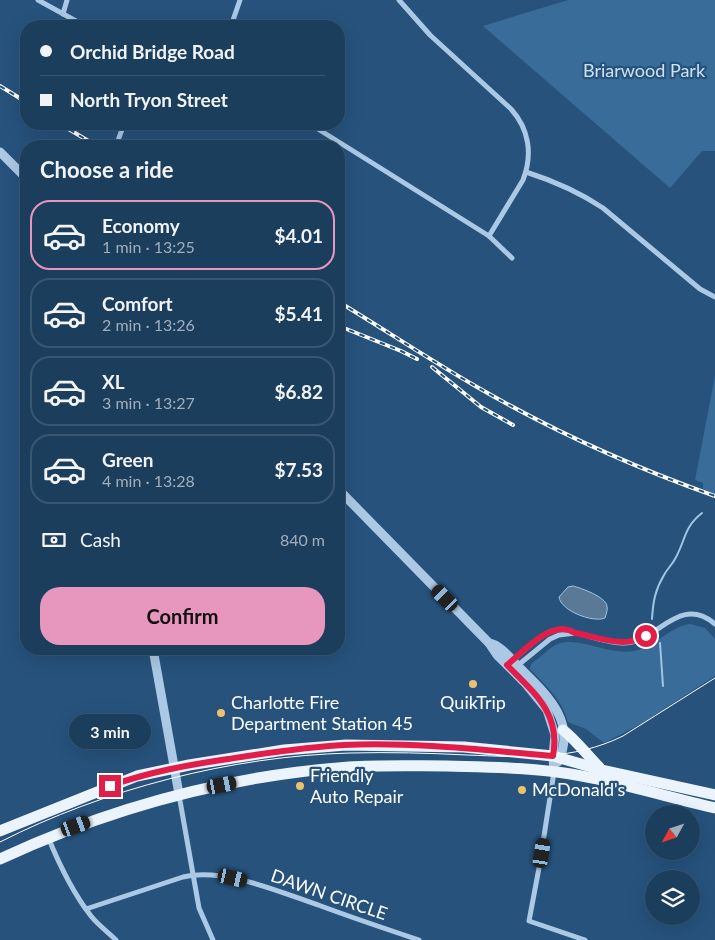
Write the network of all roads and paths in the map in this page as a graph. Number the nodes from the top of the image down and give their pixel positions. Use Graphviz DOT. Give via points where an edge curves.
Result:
graph roads {
  1 [pos="38,0"];
  2 [pos="67,0"];
  3 [pos="240,0"];
  4 [pos="399,0"];
  5 [pos="64,14"];
  6 [pos="74,20"];
  7 [pos="233,20"];
  8 [pos="320,130"];
  9 [pos="336,140"];
  10 [pos="345,146"];
  11 [pos="0,152"];
  12 [pos="20,172"];
  13 [pos="526,172"];
  14 [pos="489,236"];
  15 [pos="512,258"];
  16 [pos="715,297"];
  17 [pos="345,496"];
  18 [pos="715,624"];
  19 [pos="154,655"];
  20 [pos="512,666"];
  21 [pos="563,730"];
  22 [pos="556,757"];
  23 [pos="175,769"];
  24 [pos="602,770"];
  25 [pos="554,772"];
  26 [pos="179,794"];
  27 [pos="715,795"];
  28 [pos="715,808"];
  29 [pos="0,831"];
  30 [pos="48,837"];
  31 [pos="0,859"];
  32 [pos="193,875"];
  33 [pos="86,909"];
  34 [pos="116,940"];
  35 [pos="213,940"];
  36 [pos="419,940"];
  37 [pos="585,940"];
  1 -- 5 [label="street"];
  2 -- 5 [label="street"];
  3 -- 7 [label="street"];
  4 -- 13 [label="street" via="430,35 517,116 525,129 528,144"];
  5 -- 6 [label="street"];
  8 -- 9 [label="street"];
  10 -- 14 [label="street"];
  11 -- 12 [label="street"];
  13 -- 14 [label="street"];
  13 -- 16 [label="street" via="590,199 700,289"];
  14 -- 15 [label="street"];
  17 -- 20 [label="street" via="490,643 494,652"];
  18 -- 20 [label="street" via="698,615 680,616 640,639 624,643 575,633 559,635"];
  19 -- 23 [label="street"];
  20 -- 21 [label="street" via="550,698"];
  20 -- 22 [label="street" via="548,710 554,728"];
  21 -- 22 [label="street"];
  21 -- 24 [label="main road"];
  22 -- 23 [label="main road" via="464,747 346,745 284,750"];
  22 -- 24 [label="main road"];
  22 -- 25 [label="street"];
  23 -- 26 [label="street"];
  23 -- 29 [label="main road" via="136,776"];
  24 -- 27 [label="main road"];
  25 -- 26 [label="main road" via="494,767 348,767 256,778"];
  25 -- 28 [label="main road"];
  25 -- 37 [label="street" via="529,921"];
  26 -- 30 [label="main road" via="136,805"];
  26 -- 32 [label="street"];
  30 -- 31 [label="main road"];
  30 -- 33 [label="street"];
  32 -- 33 [label="street, DAWN CIRCLE"];
  32 -- 35 [label="street" via="199,908"];
  32 -- 36 [label="street, DAWN CIRCLE" via="251,882"];
  33 -- 34 [label="street"];
}
